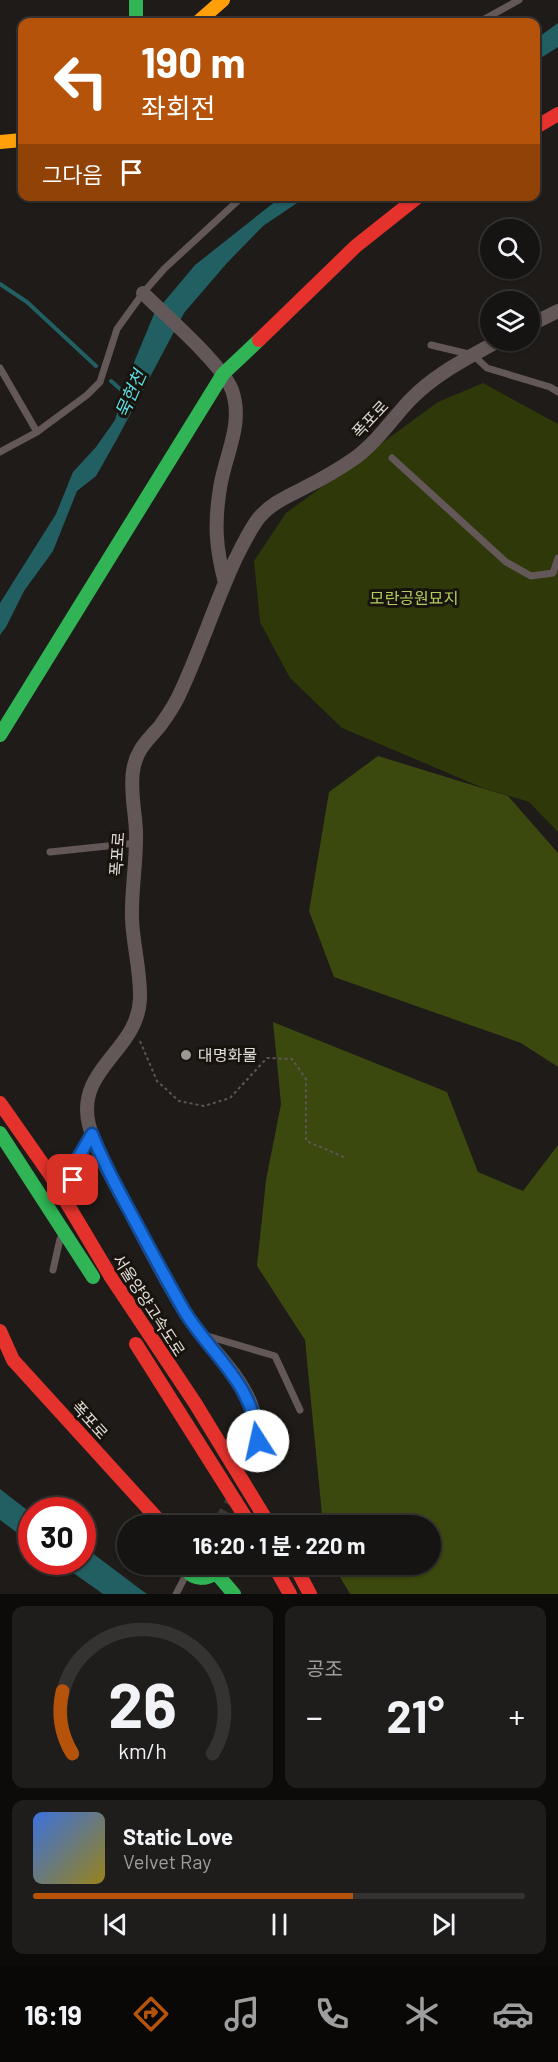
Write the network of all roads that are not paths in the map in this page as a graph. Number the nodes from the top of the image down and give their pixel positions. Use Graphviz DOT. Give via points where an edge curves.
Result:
graph roads {
  1 [pos="136,0"];
  2 [pos="223,0"];
  3 [pos="519,0"];
  4 [pos="136,18"];
  5 [pos="203,18"];
  6 [pos="486,18"];
  7 [pos="558,114"];
  8 [pos="540,125"];
  9 [pos="18,140"];
  10 [pos="0,142"];
  11 [pos="18,153"];
  12 [pos="0,154"];
  13 [pos="238,201"];
  14 [pos="413,201"];
  15 [pos="143,292"];
  16 [pos="558,311"];
  17 [pos="540,320"];
  18 [pos="431,345"];
  19 [pos="480,351"];
  20 [pos="473,355"];
  21 [pos="0,368"];
  22 [pos="223,374"];
  23 [pos="558,392"];
  24 [pos="37,432"];
  25 [pos="0,452"];
  26 [pos="392,458"];
  27 [pos="558,558"];
  28 [pos="225,583"];
  29 [pos="0,735"];
  30 [pos="136,843"];
  31 [pos="50,852"];
  32 [pos="0,1092"];
  33 [pos="0,1102"];
  34 [pos="0,1133"];
  35 [pos="92,1134"];
  36 [pos="49,1173"];
  37 [pos="52,1270"];
  38 [pos="101,1289"];
  39 [pos="126,1329"];
  40 [pos="0,1331"];
  41 [pos="202,1335"];
  42 [pos="300,1410"];
  43 [pos="252,1463"];
  44 [pos="154,1515"];
  45 [pos="244,1515"];
  46 [pos="263,1515"];
  47 [pos="183,1575"];
  48 [pos="190,1575"];
  49 [pos="213,1575"];
  50 [pos="223,1575"];
  51 [pos="280,1575"];
  52 [pos="300,1575"];
  53 [pos="176,1594"];
  54 [pos="234,1594"];
  55 [pos="291,1594"];
  56 [pos="310,1594"];
  1 -- 4 [label="main road"];
  2 -- 5 [label="main road"];
  3 -- 6 [label="lane"];
  7 -- 8 [label="main road"];
  9 -- 10 [label="main road"];
  11 -- 12 [label="main road"];
  13 -- 15 [label="lane"];
  14 -- 22 [label="main road" via="356,246"];
  15 -- 22 [label="street"];
  15 -- 24 [label="lane" via="117,329 100,381 87,396"];
  16 -- 17 [label="street"];
  18 -- 20 [label="lane"];
  19 -- 20 [label="street, 폭포로"];
  20 -- 23 [label="lane" via="487,368"];
  20 -- 28 [label="street, 폭포로" via="453,365 412,398 359,456 266,511 243,544"];
  21 -- 24 [label="lane"];
  22 -- 28 [label="street" via="237,410 220,487 215,537"];
  22 -- 29 [label="main road"];
  24 -- 25 [label="lane"];
  26 -- 27 [label="lane" via="506,562 531,576 554,573"];
  28 -- 30 [label="street, 폭포로" via="181,693 136,757 132,776"];
  30 -- 31 [label="lane"];
  30 -- 35 [label="street, 폭포로" via="131,891 140,1001 134,1028 90,1087 87,1106"];
  32 -- 36 [label="main road, bridge"];
  33 -- 36 [label="main road, 서울양양고속도로, bridge"];
  34 -- 38 [label="main road, 서울양양고속도로, bridge"];
  35 -- 37 [label="lane" via="78,1158"];
  35 -- 41 [label="street, 폭포로" via="159,1267"];
  36 -- 46 [label="main road, 서울양양고속도로, bridge"];
  39 -- 45 [label="main road, 서울양양고속도로"];
  40 -- 44 [label="main road, 폭포로" via="13,1360"];
  41 -- 42 [label="lane" via="275,1356"];
  41 -- 43 [label="street, 폭포로" via="249,1401 258,1441"];
  47 -- 53 [label="lane"];
  48 -- 49 [label="main road" via="201,1579"];
  50 -- 54 [label="main road"];
  51 -- 55 [label="main road"];
  52 -- 56 [label="main road"];
}
